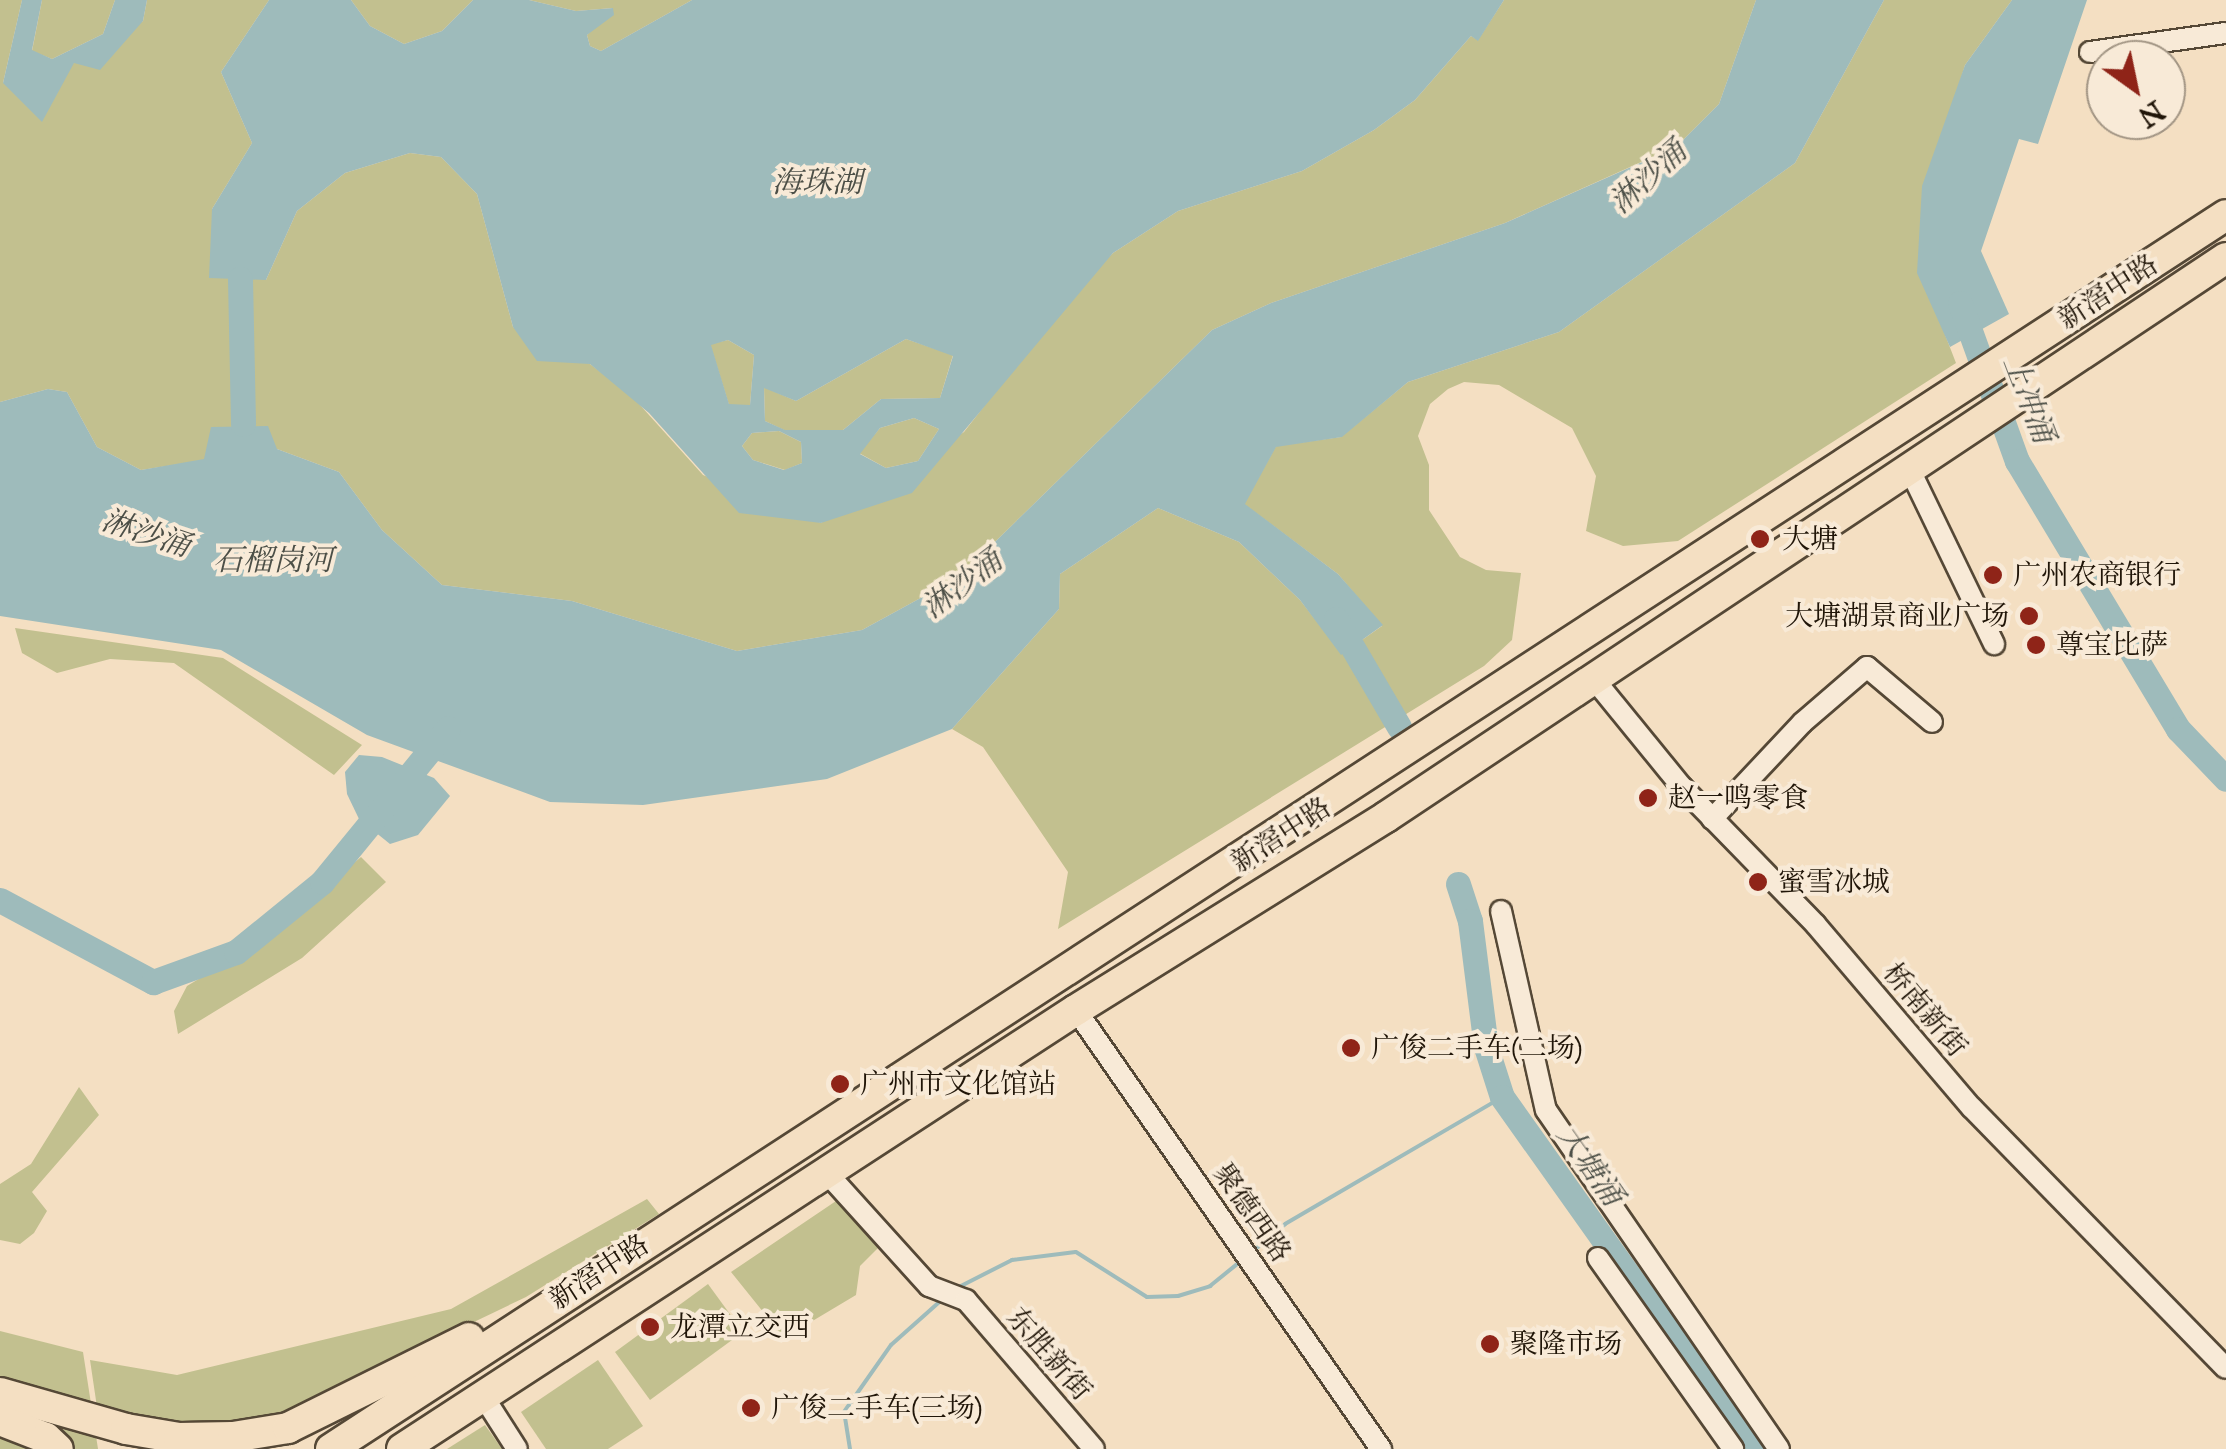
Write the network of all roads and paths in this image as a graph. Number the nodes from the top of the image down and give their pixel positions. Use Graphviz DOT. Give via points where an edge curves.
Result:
graph roads {
  1 [pos="2226,33"];
  2 [pos="2176,40"];
  3 [pos="2226,215"];
  4 [pos="2226,258"];
  5 [pos="1908,466"];
  6 [pos="1994,644"];
  7 [pos="1593,678"];
  8 [pos="1932,722"];
  9 [pos="1712,818"];
  10 [pos="1502,911"];
  11 [pos="1076,1010"];
  12 [pos="826,1172"];
  13 [pos="1598,1258"];
  14 [pos="577,1285"];
  15 [pos="422,1362"];
  16 [pos="2226,1368"];
  17 [pos="485,1398"];
  18 [pos="6,1404"];
  19 [pos="58,1449"];
  20 [pos="278,1449"];
  21 [pos="331,1449"];
  22 [pos="402,1449"];
  23 [pos="426,1449"];
  24 [pos="517,1449"];
  25 [pos="1094,1449"];
  26 [pos="1381,1449"];
  27 [pos="1733,1449"];
  28 [pos="1779,1449"];
  1 -- 2 [label="street"];
  3 -- 14 [label="highway, 新滘中路" via="1346,793"];
  4 -- 5 [label="highway, 新滘中路"];
  5 -- 6 [label="street"];
  5 -- 7 [label="highway, 新滘中路"];
  7 -- 9 [label="street, 桥南新街"];
  7 -- 11 [label="highway, 新滘中路" via="1386,818"];
  8 -- 9 [label="street" via="1867,667 1802,723"];
  9 -- 16 [label="street, 桥南新街" via="1816,925 1972,1108"];
  10 -- 28 [label="street" via="1546,1110"];
  11 -- 12 [label="highway, 新滘中路"];
  11 -- 26 [label="street, 聚德西路"];
  12 -- 17 [label="highway, 新滘中路"];
  12 -- 25 [label="street, 东胜新街" via="929,1286 950,1294"];
  13 -- 27 [label="street"];
  14 -- 15 [label="highway"];
  14 -- 21 [label="highway, 新滘中路"];
  15 -- 18 [label="highway" via="288,1428 233,1437 179,1438"];
  15 -- 20 [label="highway"];
  17 -- 22 [label="highway, 新滘中路"];
  17 -- 23 [label="highway"];
  17 -- 24 [label="street"];
  18 -- 19 [label="highway"];
}
